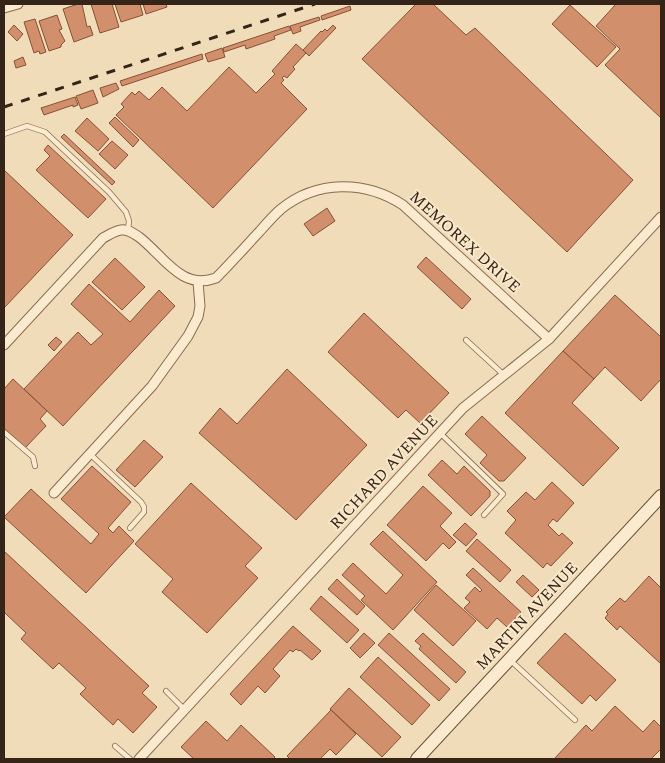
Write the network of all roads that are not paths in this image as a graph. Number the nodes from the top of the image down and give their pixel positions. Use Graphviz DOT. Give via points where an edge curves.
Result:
graph roads {
  1 [pos="18,4"];
  2 [pos="4,8"];
  3 [pos="4,134"];
  4 [pos="661,217"];
  5 [pos="128,231"];
  6 [pos="198,282"];
  7 [pos="549,339"];
  8 [pos="466,340"];
  9 [pos="4,345"];
  10 [pos="504,375"];
  11 [pos="4,432"];
  12 [pos="440,433"];
  13 [pos="90,454"];
  14 [pos="35,466"];
  15 [pos="54,494"];
  16 [pos="661,496"];
  17 [pos="484,515"];
  18 [pos="130,528"];
  19 [pos="510,659"];
  20 [pos="166,692"];
  21 [pos="185,710"];
  22 [pos="575,720"];
  23 [pos="115,746"];
  24 [pos="130,759"];
  25 [pos="139,759"];
  26 [pos="417,759"];
  1 -- 2 [label="street"];
  3 -- 5 [label="lane" via="27,126 45,132 126,212"];
  4 -- 7 [label="street, RICHARD AVENUE"];
  5 -- 6 [label="street" via="181,276"];
  5 -- 9 [label="street" via="122,230 103,238"];
  6 -- 7 [label="street, MEMOREX DRIVE" via="216,278 280,209 295,199 336,186 361,188 389,196 402,205"];
  6 -- 13 [label="street" via="198,318 188,336 152,386"];
  7 -- 10 [label="street, RICHARD AVENUE"];
  8 -- 10 [label="lane"];
  10 -- 12 [label="street, RICHARD AVENUE" via="463,408"];
  11 -- 14 [label="lane" via="33,457"];
  12 -- 17 [label="lane" via="503,494"];
  12 -- 21 [label="street, RICHARD AVENUE"];
  13 -- 15 [label="street"];
  13 -- 18 [label="lane" via="144,507 144,512"];
  16 -- 19 [label="street, MARTIN AVENUE"];
  19 -- 22 [label="lane"];
  19 -- 26 [label="street, MARTIN AVENUE"];
  20 -- 21 [label="lane"];
  21 -- 25 [label="street, RICHARD AVENUE"];
  23 -- 24 [label="lane"];
}
